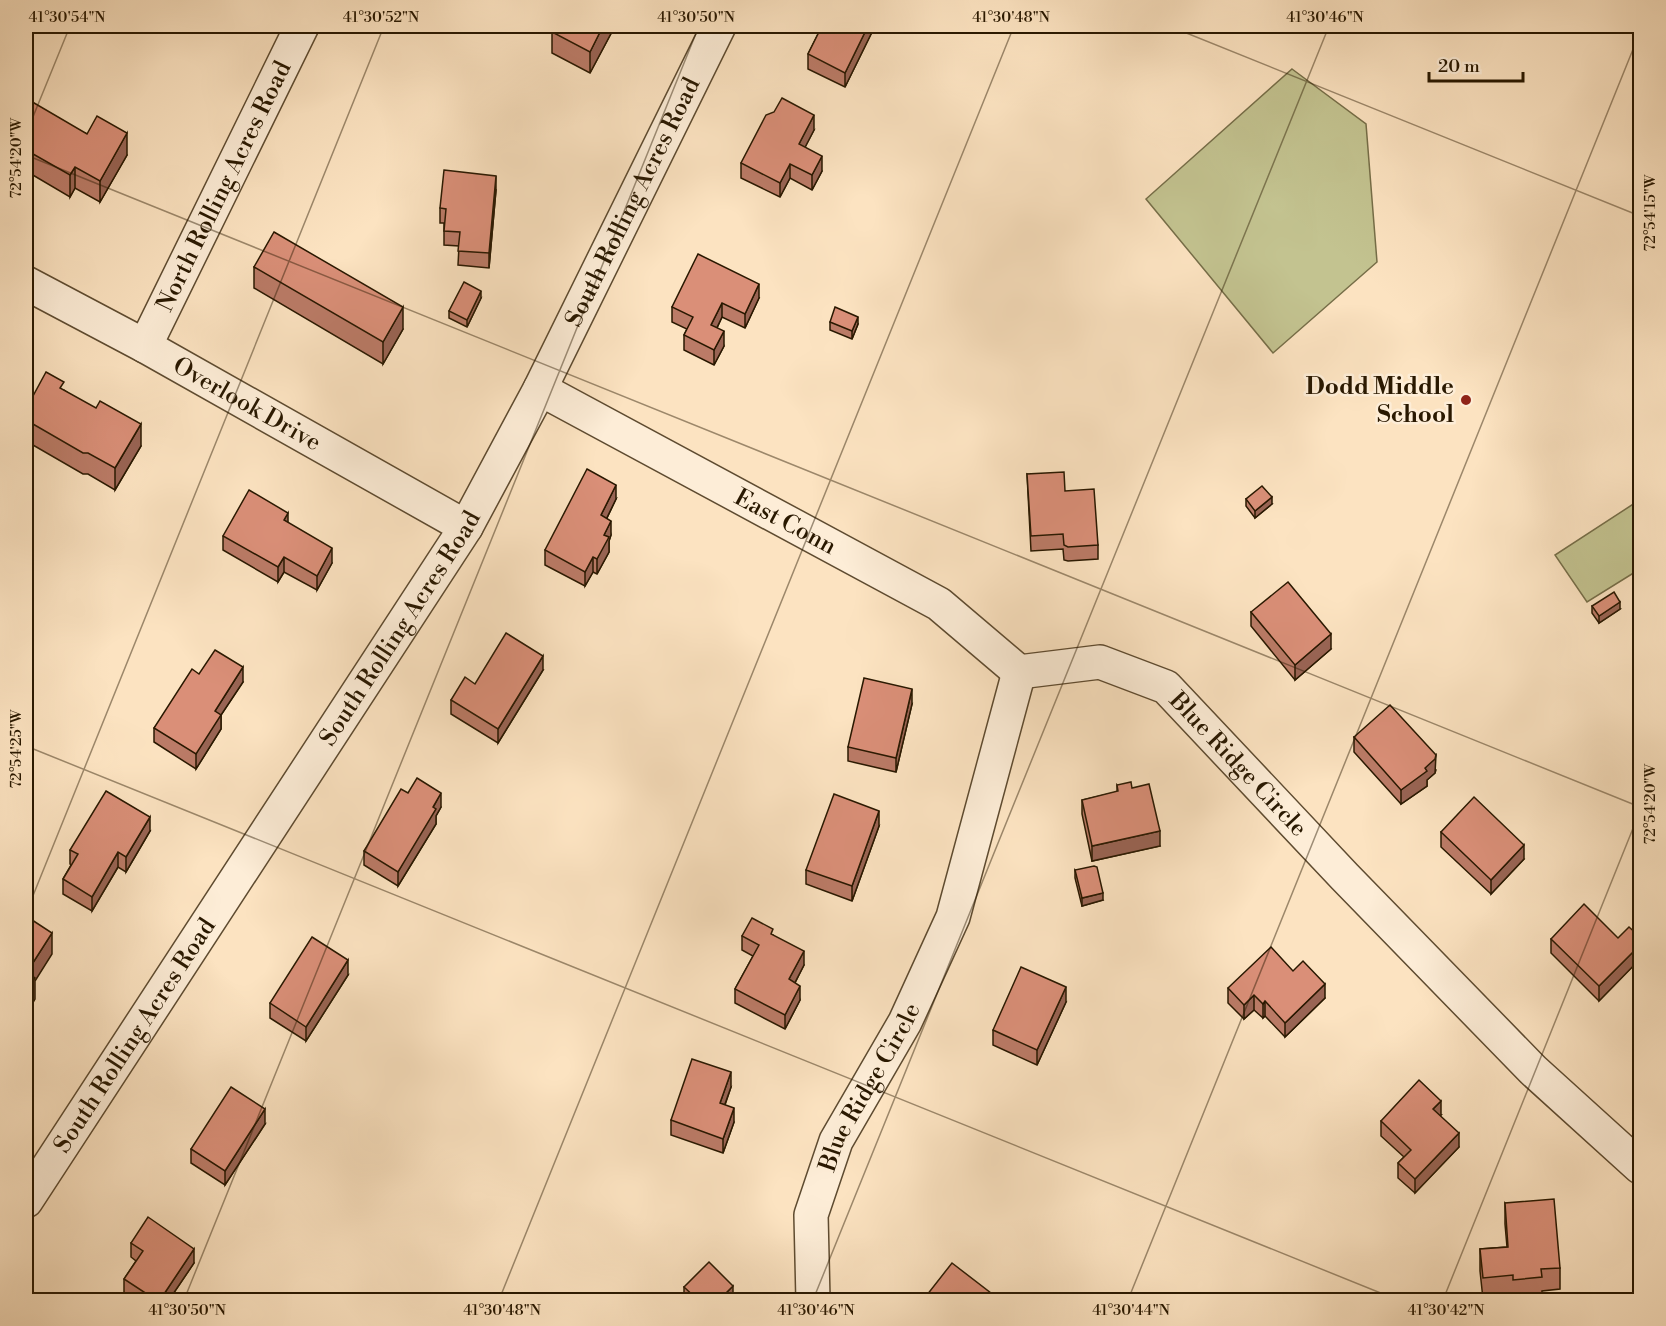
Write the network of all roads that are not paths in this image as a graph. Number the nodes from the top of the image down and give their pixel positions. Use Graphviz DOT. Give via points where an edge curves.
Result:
graph roads {
  1 [pos="302,26"];
  2 [pos="719,26"];
  3 [pos="26,283"];
  4 [pos="145,346"];
  5 [pos="540,389"];
  6 [pos="466,527"];
  7 [pos="1019,672"];
  8 [pos="1641,1167"];
  9 [pos="26,1201"];
  10 [pos="813,1300"];
  1 -- 4 [label="street, North Rolling Acres Road"];
  2 -- 5 [label="street, South Rolling Acres Road"];
  3 -- 4 [label="street, Overlook Drive"];
  4 -- 6 [label="street, Overlook Drive"];
  5 -- 6 [label="street, South Rolling Acres Road"];
  5 -- 7 [label="street, East Conn" via="939,604"];
  6 -- 9 [label="street, South Rolling Acres Road"];
  7 -- 8 [label="street, Blue Ridge Circle" via="1100,662 1166,687 1533,1070"];
  7 -- 10 [label="street, Blue Ridge Circle" via="953,917 905,1022 836,1141 811,1215"];
}
